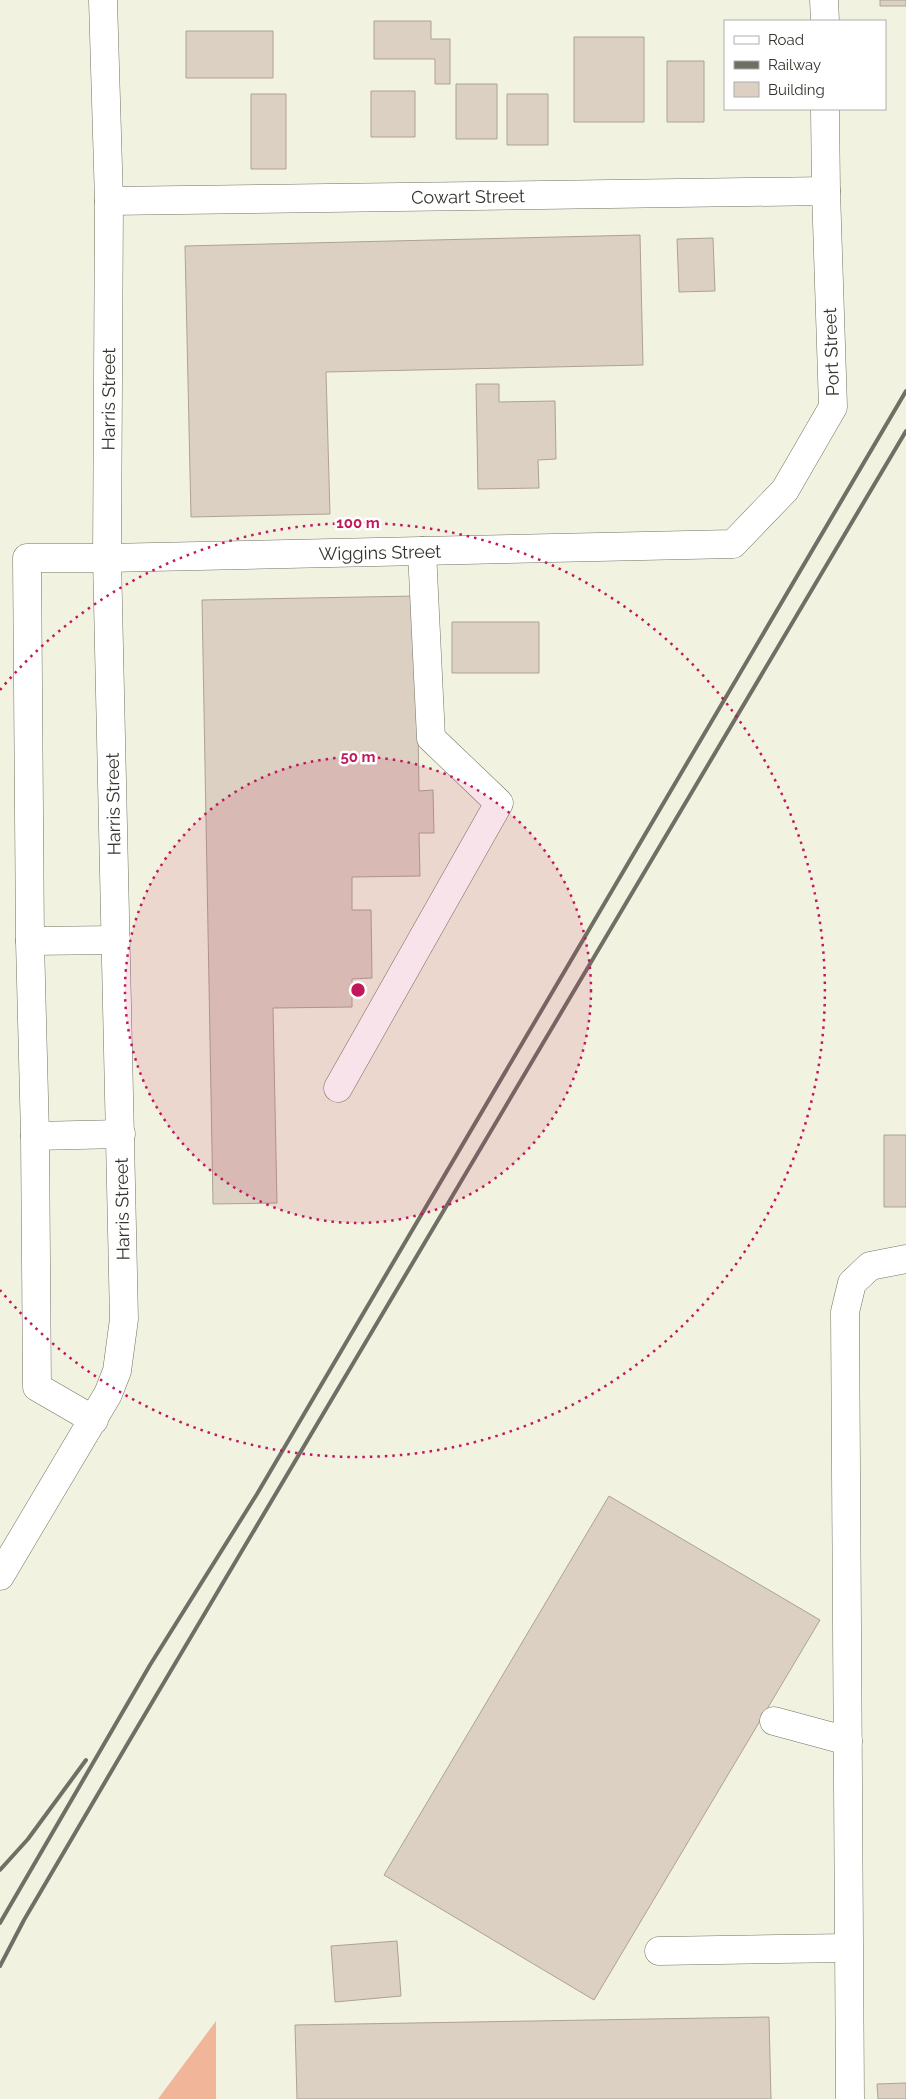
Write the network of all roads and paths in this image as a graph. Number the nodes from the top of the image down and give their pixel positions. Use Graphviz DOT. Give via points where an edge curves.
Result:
graph roads {
  1 [pos="103,0"];
  2 [pos="824,0"];
  3 [pos="824,20"];
  4 [pos="825,110"];
  5 [pos="826,191"];
  6 [pos="109,201"];
  7 [pos="655,546"];
  8 [pos="422,551"];
  9 [pos="107,558"];
  10 [pos="116,940"];
  11 [pos="30,941"];
  12 [pos="338,1088"];
  13 [pos="120,1134"];
  14 [pos="35,1136"];
  15 [pos="906,1259"];
  16 [pos="94,1420"];
  17 [pos="0,1576"];
  18 [pos="774,1721"];
  19 [pos="848,1742"];
  20 [pos="848,1948"];
  21 [pos="659,1952"];
  22 [pos="850,2099"];
  1 -- 6 [label="street, Harris Street"];
  2 -- 3 [label="street"];
  4 -- 5 [label="street, Port Street"];
  5 -- 6 [label="street, Cowart Street"];
  5 -- 7 [label="street, Port Street" via="833,407 785,490 733,544"];
  6 -- 9 [label="street, Harris Street"];
  7 -- 8 [label="street, Wiggins Street"];
  8 -- 9 [label="street, Wiggins Street"];
  8 -- 12 [label="street" via="430,738 499,803"];
  9 -- 10 [label="street, Harris Street"];
  9 -- 11 [label="street, Wiggins Street" via="27,558"];
  10 -- 11 [label="street"];
  10 -- 13 [label="street, Harris Street"];
  11 -- 14 [label="street"];
  13 -- 14 [label="street"];
  13 -- 16 [label="street, Harris Street" via="122,1346 117,1371"];
  14 -- 16 [label="street" via="37,1387"];
  15 -- 19 [label="street" via="870,1266 852,1283 845,1312"];
  16 -- 17 [label="street, Harris Street"];
  18 -- 19 [label="street"];
  19 -- 20 [label="street"];
  20 -- 21 [label="street"];
  20 -- 22 [label="street"];
}
